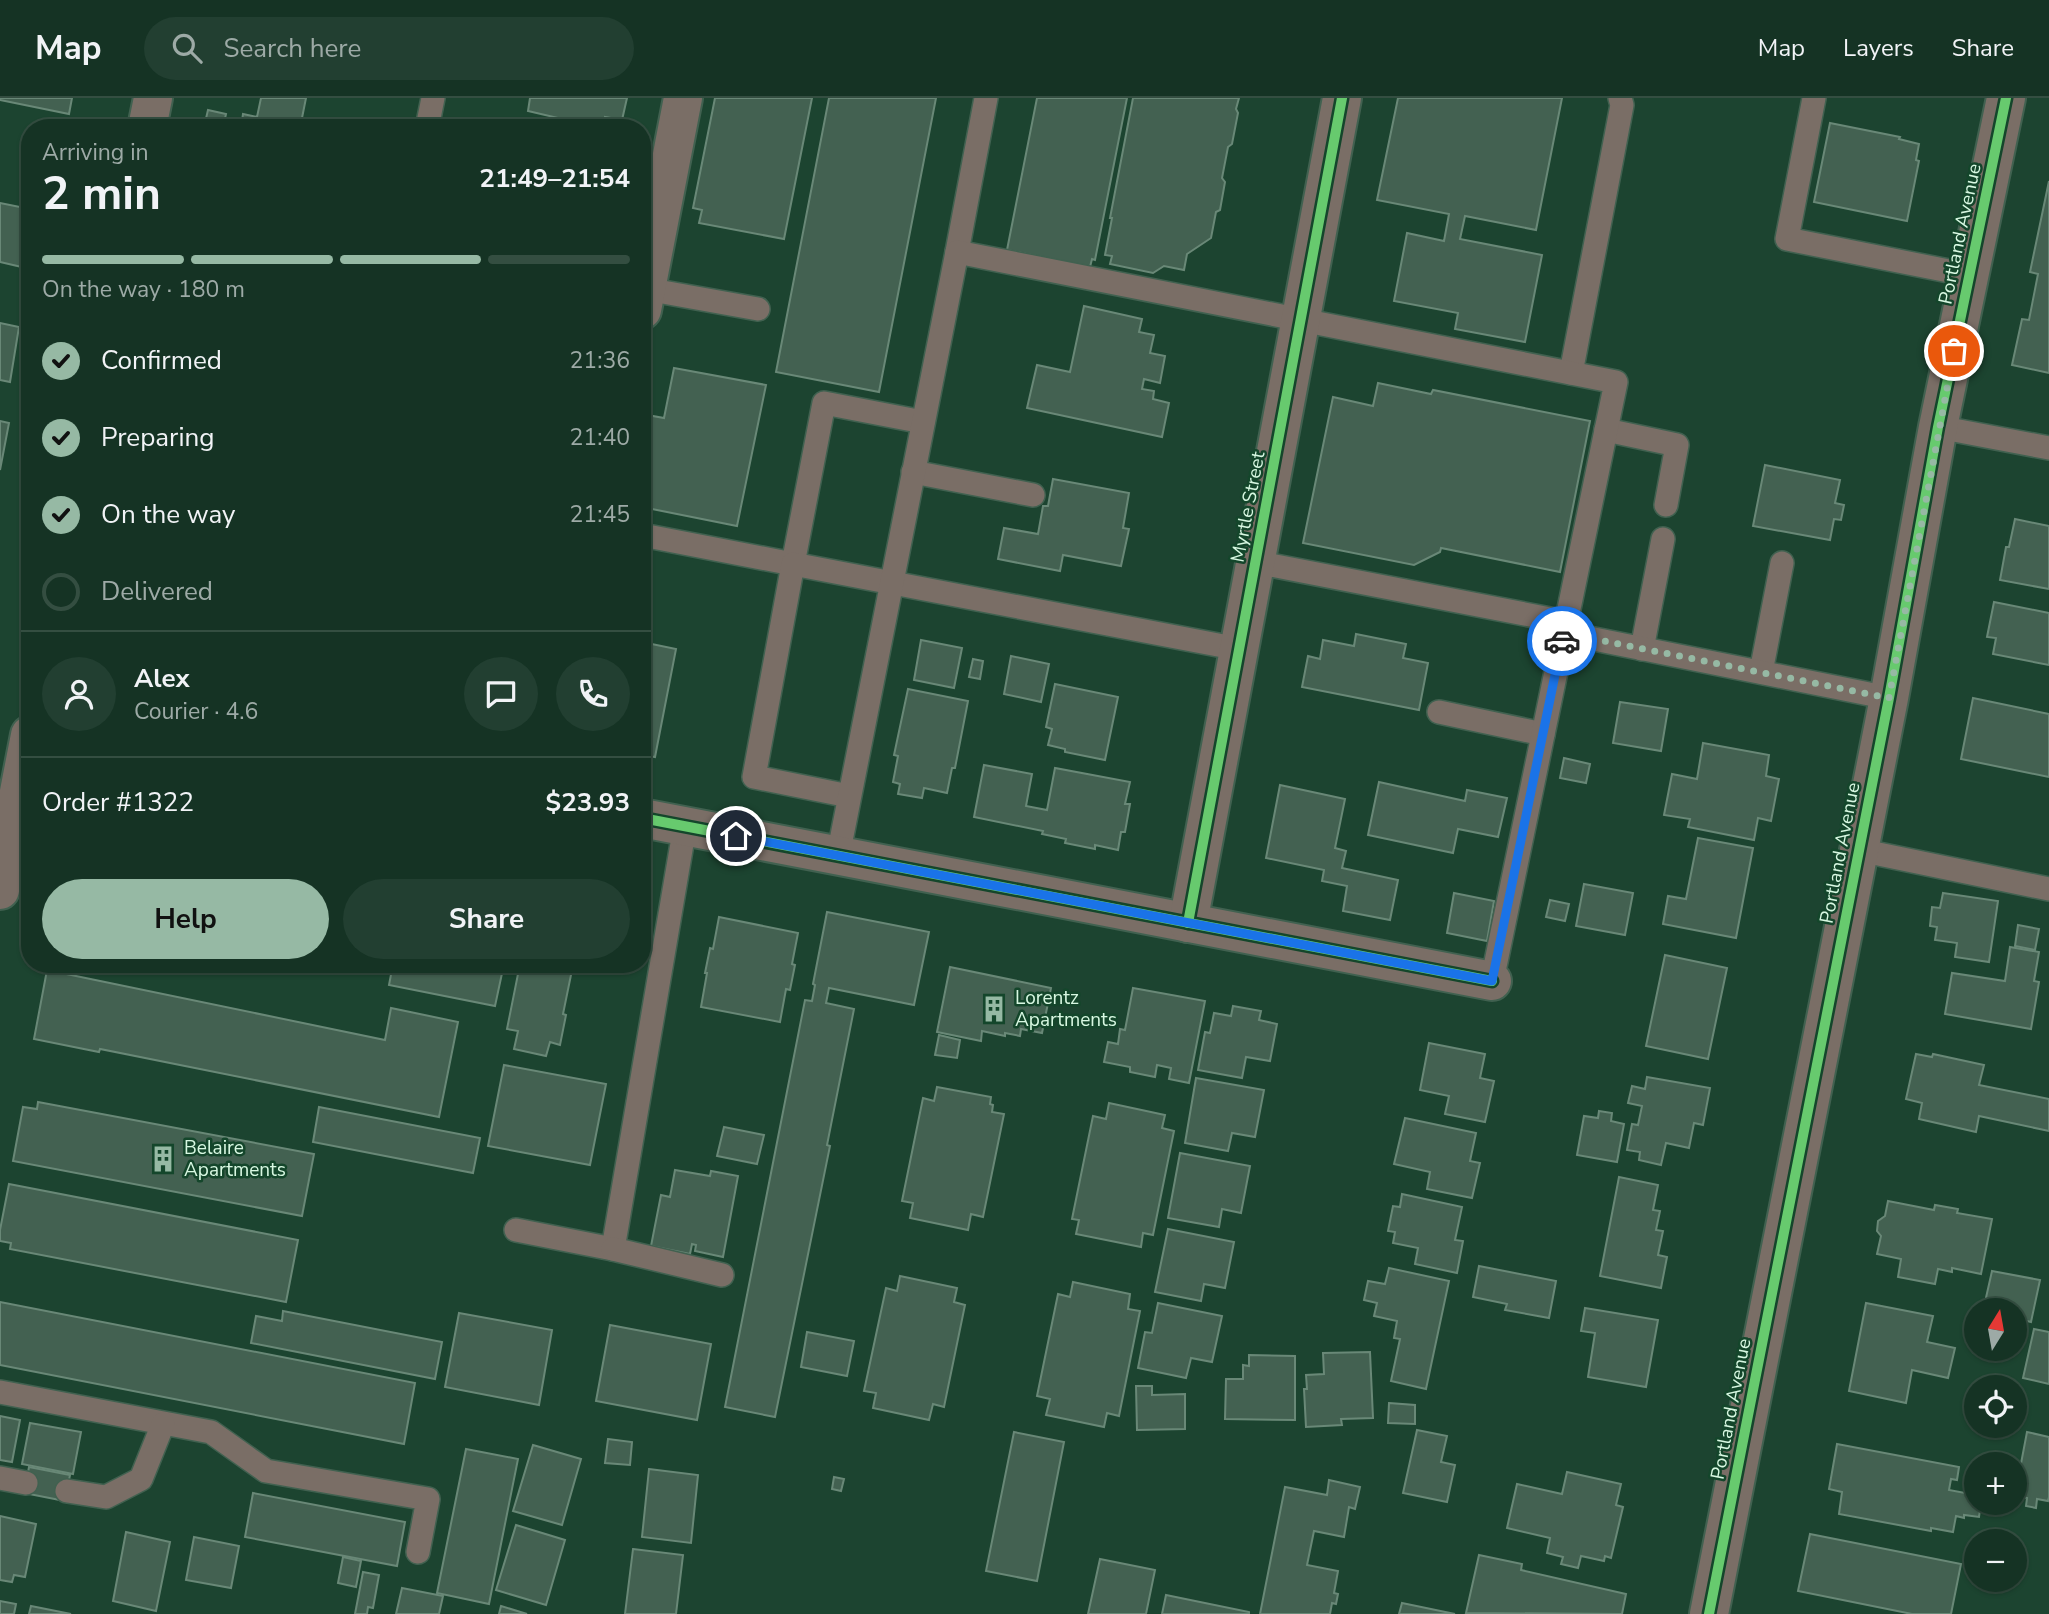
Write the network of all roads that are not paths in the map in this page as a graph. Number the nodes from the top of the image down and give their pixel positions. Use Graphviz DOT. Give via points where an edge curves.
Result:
graph roads {
  1 [pos="153,98"];
  2 [pos="433,98"];
  3 [pos="683,98"];
  4 [pos="986,98"];
  5 [pos="1342,98"];
  6 [pos="1620,98"];
  7 [pos="1814,98"];
  8 [pos="2006,98"];
  9 [pos="149,119"];
  10 [pos="429,119"];
  11 [pos="957,252"];
  12 [pos="651,264"];
  13 [pos="1969,275"];
  14 [pos="651,301"];
  15 [pos="758,309"];
  16 [pos="1301,318"];
  17 [pos="1571,373"];
  18 [pos="923,422"];
  19 [pos="1938,427"];
  20 [pos="1606,430"];
  21 [pos="2049,448"];
  22 [pos="913,472"];
  23 [pos="1033,495"];
  24 [pos="1666,505"];
  25 [pos="651,537"];
  26 [pos="1663,539"];
  27 [pos="1255,562"];
  28 [pos="1782,563"];
  29 [pos="793,565"];
  30 [pos="891,584"];
  31 [pos="1565,628"];
  32 [pos="1240,649"];
  33 [pos="1643,649"];
  34 [pos="1761,672"];
  35 [pos="1889,698"];
  36 [pos="1439,712"];
  37 [pos="1543,734"];
  38 [pos="21,782"];
  39 [pos="849,796"];
  40 [pos="651,820"];
  41 [pos="685,826"];
  42 [pos="1859,850"];
  43 [pos="838,856"];
  44 [pos="2049,889"];
  45 [pos="0,890"];
  46 [pos="1188,923"];
  47 [pos="1492,981"];
  48 [pos="516,1230"];
  49 [pos="613,1249"];
  50 [pos="722,1275"];
  51 [pos="0,1392"];
  52 [pos="163,1424"];
  53 [pos="0,1478"];
  54 [pos="26,1483"];
  55 [pos="67,1490"];
  56 [pos="418,1552"];
  57 [pos="1709,1614"];
  1 -- 9 [label="street"];
  2 -- 10 [label="lane"];
  3 -- 12 [label="street"];
  4 -- 11 [label="lane"];
  5 -- 16 [label="street, Myrtle Street"];
  6 -- 17 [label="lane"];
  7 -- 13 [label="lane" via="1787,239"];
  8 -- 13 [label="street, Portland Avenue"];
  11 -- 16 [label="lane"];
  11 -- 18 [label="lane"];
  13 -- 19 [label="street, Portland Avenue"];
  14 -- 15 [label="lane"];
  16 -- 17 [label="lane"];
  16 -- 27 [label="street, Myrtle Street"];
  17 -- 20 [label="lane" via="1615,382"];
  18 -- 22 [label="lane"];
  18 -- 29 [label="lane" via="824,403"];
  19 -- 21 [label="lane"];
  19 -- 35 [label="street, Portland Avenue"];
  20 -- 24 [label="lane" via="1676,445"];
  20 -- 31 [label="lane"];
  22 -- 23 [label="lane"];
  22 -- 30 [label="lane"];
  25 -- 29 [label="lane"];
  26 -- 33 [label="lane"];
  27 -- 31 [label="lane"];
  27 -- 32 [label="street, Myrtle Street"];
  28 -- 34 [label="lane"];
  29 -- 30 [label="lane"];
  29 -- 39 [label="lane" via="754,777"];
  30 -- 32 [label="lane"];
  30 -- 39 [label="lane"];
  31 -- 33 [label="lane"];
  31 -- 37 [label="lane"];
  32 -- 46 [label="street, Myrtle Street"];
  33 -- 34 [label="lane"];
  34 -- 35 [label="lane"];
  35 -- 42 [label="street, Portland Avenue"];
  36 -- 37 [label="lane"];
  37 -- 47 [label="lane"];
  38 -- 45 [label="street"];
  39 -- 43 [label="lane"];
  40 -- 41 [label="street"];
  41 -- 43 [label="street"];
  41 -- 49 [label="lane"];
  42 -- 44 [label="lane"];
  42 -- 57 [label="street, Portland Avenue"];
  43 -- 46 [label="street"];
  46 -- 47 [label="street"];
  48 -- 49 [label="lane"];
  49 -- 50 [label="lane"];
  51 -- 52 [label="lane"];
  52 -- 55 [label="lane" via="141,1479 106,1497"];
  52 -- 56 [label="lane" via="211,1432 266,1471 428,1499"];
  53 -- 54 [label="lane"];
}
